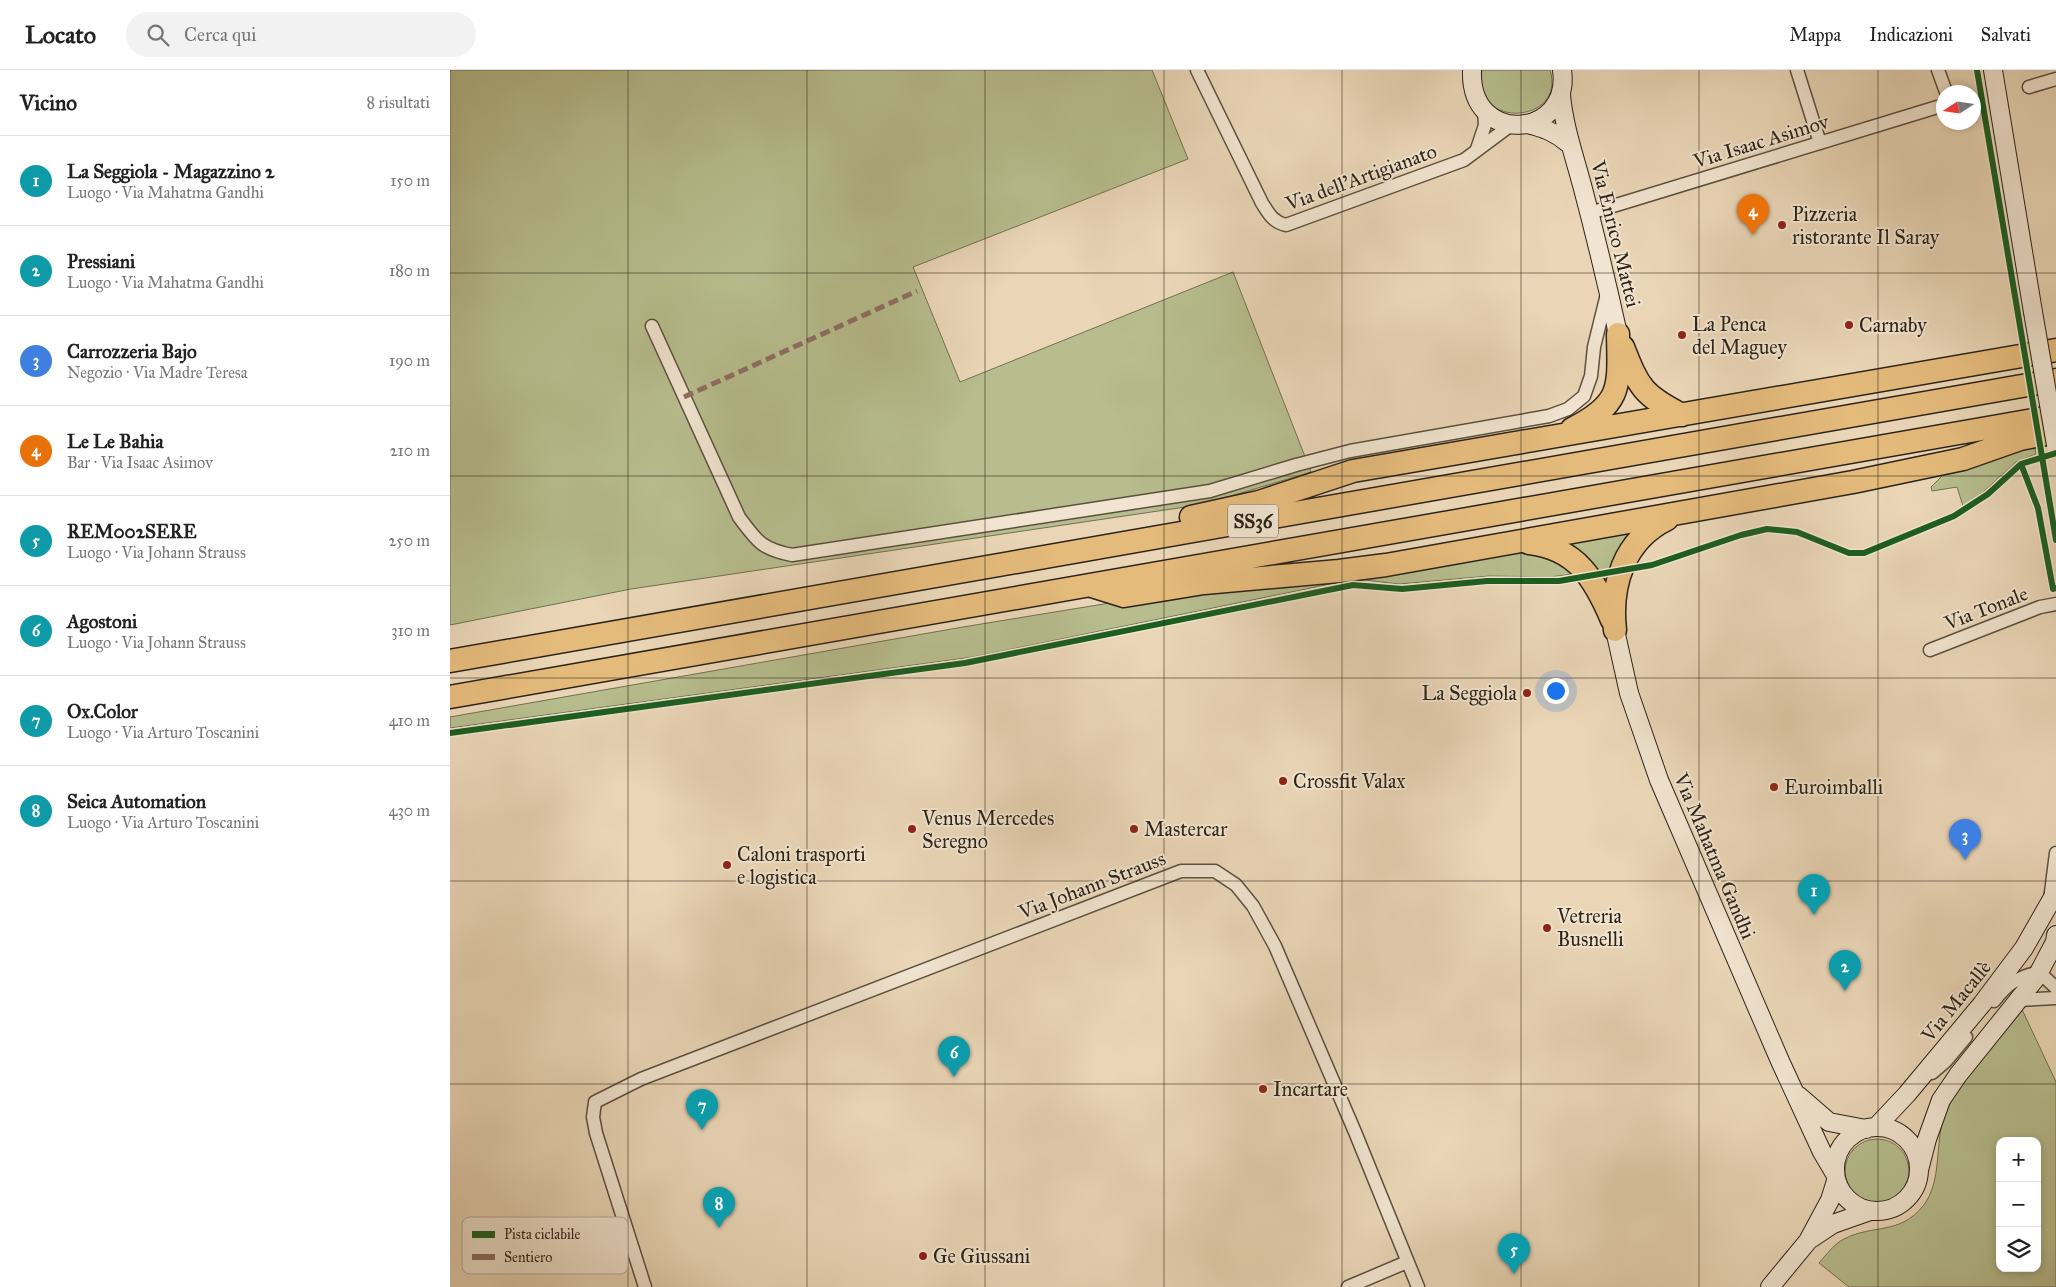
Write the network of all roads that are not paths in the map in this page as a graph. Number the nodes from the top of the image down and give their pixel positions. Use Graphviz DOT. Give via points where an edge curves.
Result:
graph roads {
  1 [pos="1197,70"];
  2 [pos="1472,70"];
  3 [pos="1562,70"];
  4 [pos="1797,70"];
  5 [pos="1938,70"];
  6 [pos="1993,70"];
  7 [pos="2056,79"];
  8 [pos="1943,85"];
  9 [pos="2029,87"];
  10 [pos="1561,95"];
  11 [pos="1936,107"];
  12 [pos="1484,111"];
  13 [pos="1519,125"];
  14 [pos="1820,143"];
  15 [pos="1569,144"];
  16 [pos="1476,151"];
  17 [pos="1590,213"];
  18 [pos="1608,289"];
  19 [pos="652,326"];
  20 [pos="1618,334"];
  21 [pos="2056,350"];
  22 [pos="2056,380"];
  23 [pos="1682,416"];
  24 [pos="2056,416"];
  25 [pos="2056,432"];
  26 [pos="1559,436"];
  27 [pos="2056,445"];
  28 [pos="1684,512"];
  29 [pos="1512,543"];
  30 [pos="1078,552"];
  31 [pos="1084,586"];
  32 [pos="1609,599"];
  33 [pos="2056,604"];
  34 [pos="1615,630"];
  35 [pos="1930,650"];
  36 [pos="450,661"];
  37 [pos="450,697"];
  38 [pos="2056,853"];
  39 [pos="2053,897"];
  40 [pos="2056,935"];
  41 [pos="2039,972"];
  42 [pos="2056,988"];
  43 [pos="2056,998"];
  44 [pos="2018,1000"];
  45 [pos="1795,1093"];
  46 [pos="1907,1094"];
  47 [pos="1871,1128"];
  48 [pos="1919,1170"];
  49 [pos="1836,1178"];
  50 [pos="1870,1211"];
  51 [pos="623,1217"];
  52 [pos="628,1234"];
  53 [pos="1808,1241"];
  54 [pos="1407,1262"];
  55 [pos="645,1287"];
  56 [pos="1348,1287"];
  57 [pos="1418,1287"];
  58 [pos="1770,1287"];
  1 -- 16 [label="street, Via dell'Artigianato" via="1262,203 1278,223 1286,225 1300,221 1464,160"];
  2 -- 12 [label="street" via="1476,99"];
  3 -- 10 [label="street, Via Enrico Mattei"];
  4 -- 14 [label="street"];
  5 -- 8 [label="street"];
  6 -- 27 [label="street, bridge"];
  7 -- 9 [label="street"];
  10 -- 13 [label="street" via="1553,109 1541,119"];
  10 -- 15 [label="street, Via Enrico Mattei"];
  11 -- 14 [label="street, Via Isaac Asimov"];
  12 -- 13 [label="street, Via Enrico Mattei" via="1496,120"];
  12 -- 16 [label="street" via="1485,125"];
  13 -- 15 [label="street, Via Enrico Mattei" via="1546,128"];
  13 -- 16 [label="street, Via dell'Artigianato"];
  14 -- 17 [label="street, Via Isaac Asimov"];
  15 -- 17 [label="street, Via Enrico Mattei"];
  17 -- 18 [label="street, Via Enrico Mattei"];
  18 -- 19 [label="street" via="1584,396 1568,409 1549,416 1350,451 1210,492 792,555 772,551 755,539 739,517"];
  18 -- 20 [label="street, Via Enrico Mattei"];
  20 -- 23 [label="highway" via="1635,378 1645,391 1658,403"];
  20 -- 26 [label="highway" via="1618,373 1615,391 1606,408 1591,420"];
  21 -- 23 [label="highway"];
  22 -- 30 [label="highway, SS36"];
  23 -- 26 [label="highway"];
  24 -- 31 [label="highway, SS36"];
  25 -- 28 [label="highway" via="2020,439 1974,456 1934,465 1836,486"];
  26 -- 30 [label="highway" via="1353,471 1259,502 1176,520"];
  28 -- 29 [label="highway"];
  28 -- 32 [label="highway" via="1648,530 1631,549"];
  29 -- 31 [label="highway" via="1362,568 1204,583 1130,595"];
  29 -- 32 [label="highway" via="1550,547 1572,559"];
  30 -- 36 [label="highway, SS36"];
  31 -- 37 [label="highway, SS36"];
  32 -- 34 [label="highway"];
  33 -- 35 [label="street, Via Tonale" via="2040,607"];
  34 -- 45 [label="street, Via Mahatma Gandhi" via="1629,693 1650,756"];
  38 -- 39 [label="street"];
  39 -- 46 [label="street, Via Macallè" via="2024,948"];
  40 -- 41 [label="street"];
  41 -- 42 [label="street"];
  41 -- 44 [label="street"];
  41 -- 46 [label="street" via="2018,978 2001,992 1946,1061"];
  43 -- 44 [label="street"];
  44 -- 48 [label="street" via="1941,1100"];
  45 -- 47 [label="street, Via Mahatma Gandhi" via="1829,1122"];
  45 -- 49 [label="street, Via Mahatma Gandhi"];
  46 -- 47 [label="street, Via Macallè"];
  47 -- 48 [label="street" via="1886,1128 1901,1135 1911,1145"];
  47 -- 49 [label="street" via="1846,1141 1836,1160"];
  48 -- 50 [label="street" via="1913,1191 1900,1205 1886,1211"];
  49 -- 50 [label="street" via="1847,1199"];
  49 -- 53 [label="street" via="1830,1200"];
  50 -- 53 [label="street" via="1833,1224"];
  51 -- 54 [label="street, Via Johann Strauss" via="596,1134 595,1102 642,1079 1181,871 1215,872 1236,885 1253,906 1275,946"];
  52 -- 55 [label="street, Via Johann Strauss"];
  53 -- 58 [label="street"];
  54 -- 56 [label="street"];
  54 -- 57 [label="street, Via Johann Strauss"];
}
